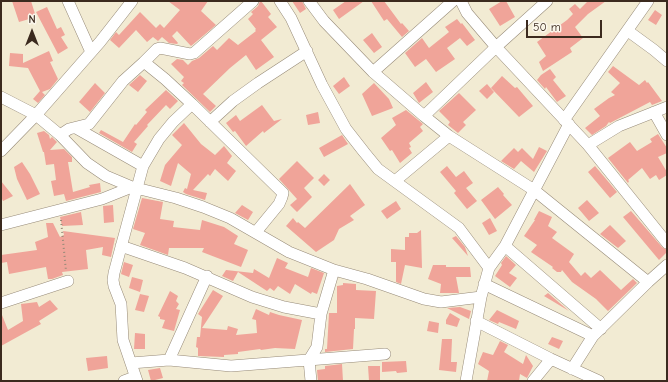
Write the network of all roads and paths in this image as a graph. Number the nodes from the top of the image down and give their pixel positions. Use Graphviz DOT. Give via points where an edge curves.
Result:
graph roads {
  1 [pos="68,1"];
  2 [pos="132,1"];
  3 [pos="252,1"];
  4 [pos="280,1"];
  5 [pos="309,1"];
  6 [pos="453,1"];
  7 [pos="461,1"];
  8 [pos="546,1"];
  9 [pos="648,1"];
  10 [pos="628,31"];
  11 [pos="496,47"];
  12 [pos="306,51"];
  13 [pos="91,52"];
  14 [pos="667,61"];
  15 [pos="144,62"];
  16 [pos="373,72"];
  17 [pos="1,97"];
  18 [pos="192,104"];
  19 [pos="667,107"];
  20 [pos="654,112"];
  21 [pos="36,115"];
  22 [pos="424,116"];
  23 [pos="210,122"];
  24 [pos="566,122"];
  25 [pos="76,128"];
  26 [pos="60,135"];
  27 [pos="667,135"];
  28 [pos="449,136"];
  29 [pos="588,145"];
  30 [pos="1,151"];
  31 [pos="143,166"];
  32 [pos="395,181"];
  33 [pos="135,188"];
  34 [pos="534,190"];
  35 [pos="60,210"];
  36 [pos="1,225"];
  37 [pos="256,232"];
  38 [pos="667,243"];
  39 [pos="121,246"];
  40 [pos="505,246"];
  41 [pos="667,265"];
  42 [pos="489,268"];
  43 [pos="334,270"];
  44 [pos="207,276"];
  45 [pos="68,281"];
  46 [pos="648,282"];
  47 [pos="484,284"];
  48 [pos="481,297"];
  49 [pos="1,303"];
  50 [pos="321,314"];
  51 [pos="476,321"];
  52 [pos="597,332"];
  53 [pos="385,354"];
  54 [pos="551,359"];
  55 [pos="169,360"];
  56 [pos="309,360"];
  57 [pos="131,363"];
  58 [pos="572,369"];
  59 [pos="136,379"];
  60 [pos="124,381"];
  61 [pos="311,381"];
  62 [pos="466,381"];
  63 [pos="533,381"];
  64 [pos="599,381"];
  1 -- 13 [label="street"];
  2 -- 13 [label="street"];
  3 -- 15 [label="street" via="194,53 160,48"];
  4 -- 12 [label="street"];
  5 -- 16 [label="street" via="324,21"];
  6 -- 16 [label="street"];
  7 -- 11 [label="street" via="467,13"];
  8 -- 11 [label="street"];
  9 -- 10 [label="street"];
  10 -- 14 [label="street"];
  10 -- 24 [label="street"];
  11 -- 22 [label="street"];
  11 -- 24 [label="street"];
  12 -- 23 [label="street" via="233,101"];
  12 -- 32 [label="street" via="346,129 378,169"];
  13 -- 21 [label="street"];
  15 -- 18 [label="street"];
  15 -- 25 [label="street" via="123,81 89,124"];
  16 -- 22 [label="street"];
  17 -- 21 [label="street"];
  18 -- 23 [label="street"];
  18 -- 31 [label="street" via="159,139"];
  19 -- 20 [label="street"];
  20 -- 27 [label="street"];
  20 -- 29 [label="street" via="619,126"];
  21 -- 26 [label="street"];
  21 -- 30 [label="street"];
  22 -- 28 [label="street"];
  23 -- 37 [label="street" via="283,193 279,204"];
  24 -- 29 [label="street"];
  24 -- 34 [label="street"];
  25 -- 26 [label="street"];
  25 -- 31 [label="street"];
  26 -- 33 [label="street" via="106,176"];
  28 -- 32 [label="street"];
  28 -- 34 [label="street"];
  29 -- 38 [label="street"];
  31 -- 33 [label="street"];
  32 -- 42 [label="street" via="460,228"];
  33 -- 35 [label="street"];
  33 -- 37 [label="street" via="203,207"];
  33 -- 39 [label="street"];
  34 -- 40 [label="street"];
  34 -- 46 [label="street"];
  35 -- 36 [label="street"];
  35 -- 45 [label="path"];
  37 -- 43 [label="street" via="289,252"];
  39 -- 44 [label="street"];
  39 -- 57 [label="street" via="113,280 121,304 123,340"];
  40 -- 42 [label="street"];
  40 -- 52 [label="street"];
  41 -- 46 [label="street"];
  42 -- 47 [label="street"];
  43 -- 48 [label="street" via="424,299 441,302"];
  43 -- 50 [label="street"];
  44 -- 50 [label="street" via="252,297 284,307"];
  44 -- 55 [label="street"];
  45 -- 49 [label="street"];
  46 -- 52 [label="street"];
  47 -- 48 [label="street"];
  47 -- 52 [label="street"];
  48 -- 51 [label="street"];
  50 -- 56 [label="street" via="318,347"];
  51 -- 54 [label="street"];
  51 -- 62 [label="street"];
  52 -- 58 [label="street"];
  53 -- 56 [label="street"];
  54 -- 58 [label="street"];
  54 -- 63 [label="street"];
  55 -- 56 [label="street" via="231,366"];
  55 -- 57 [label="street"];
  56 -- 61 [label="street"];
  57 -- 59 [label="street"];
  58 -- 64 [label="street"];
  59 -- 60 [label="street"];
}
